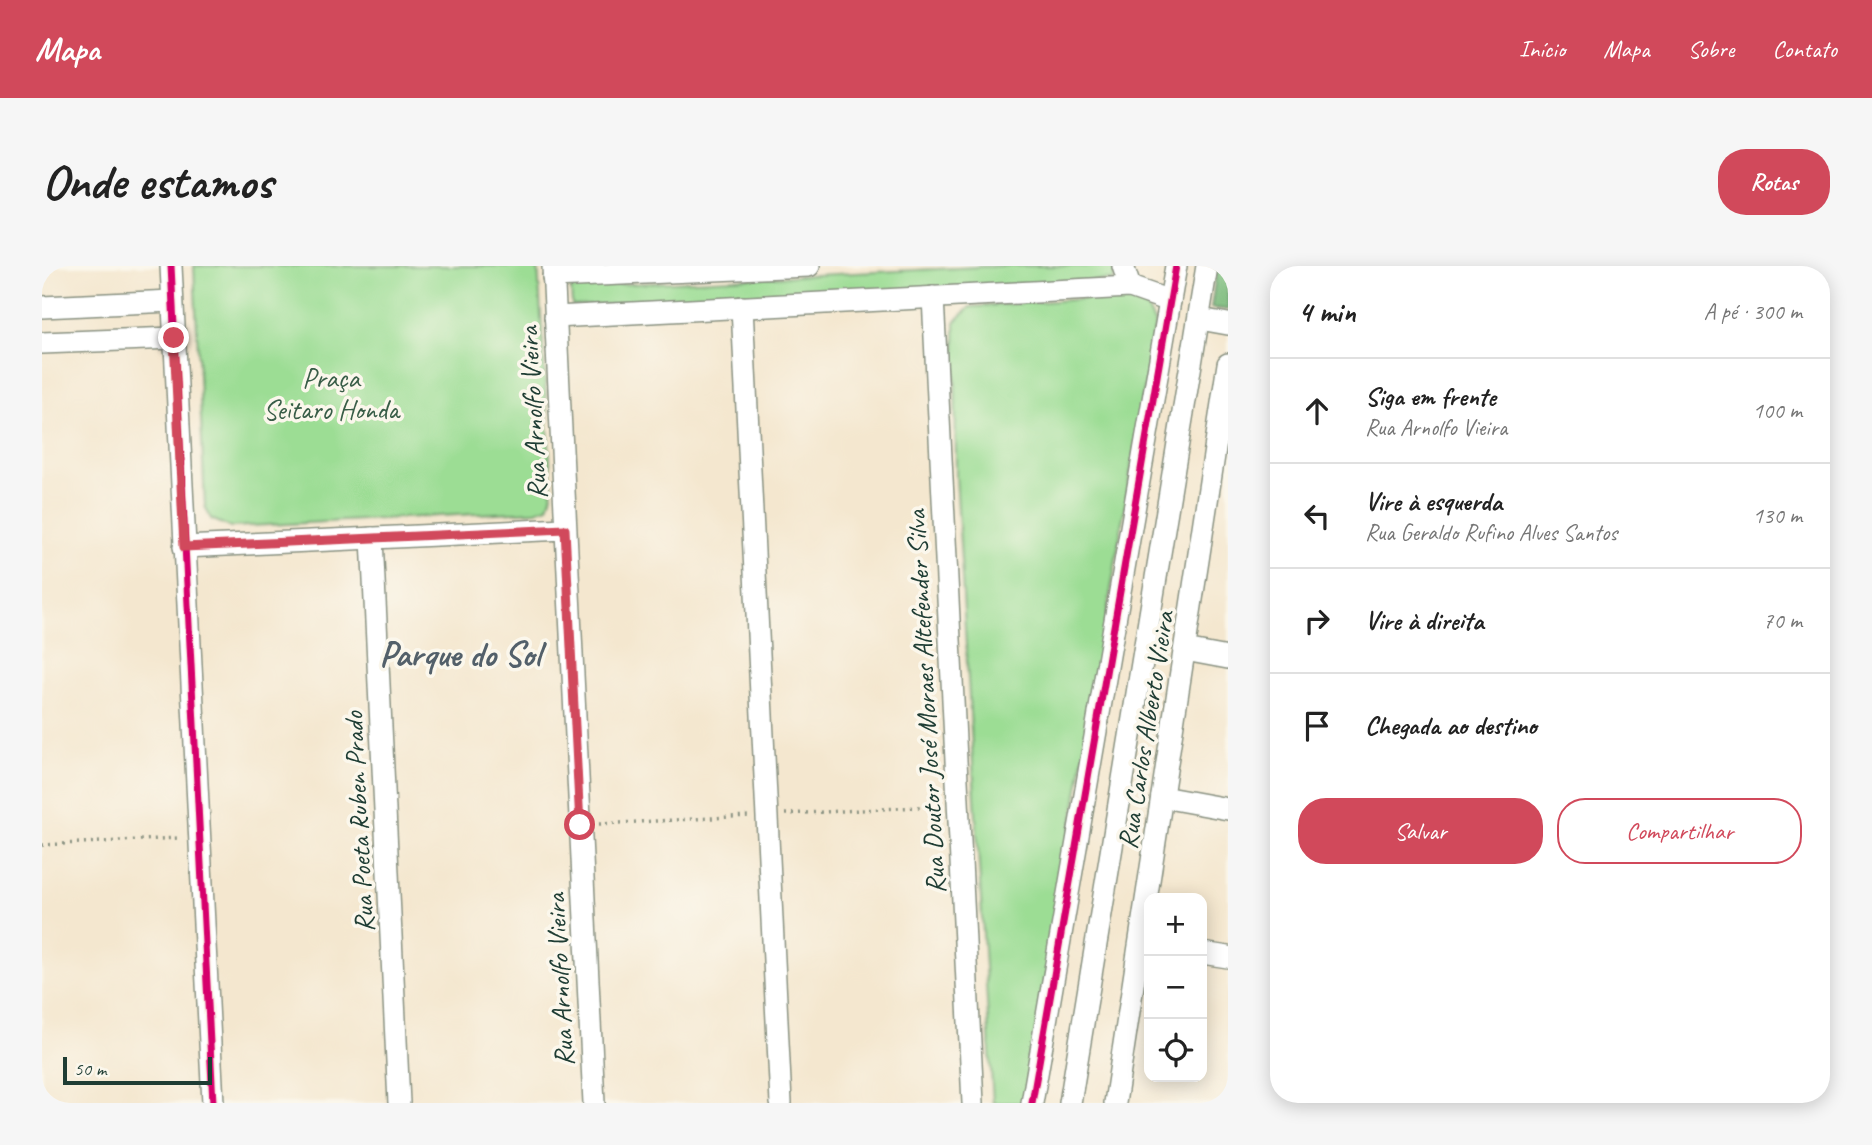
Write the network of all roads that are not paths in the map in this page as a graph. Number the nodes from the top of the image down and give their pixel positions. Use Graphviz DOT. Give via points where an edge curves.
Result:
graph roads {
  1 [pos="171,266"];
  2 [pos="809,266"];
  3 [pos="1123,266"];
  4 [pos="1176,266"];
  5 [pos="1207,266"];
  6 [pos="741,267"];
  7 [pos="553,271"];
  8 [pos="1130,287"];
  9 [pos="933,298"];
  10 [pos="172,301"];
  11 [pos="1170,301"];
  12 [pos="42,307"];
  13 [pos="742,307"];
  14 [pos="555,317"];
  15 [pos="1200,319"];
  16 [pos="1228,324"];
  17 [pos="174,338"];
  18 [pos="42,343"];
  19 [pos="1194,358"];
  20 [pos="1228,364"];
  21 [pos="1218,511"];
  22 [pos="565,529"];
  23 [pos="372,538"];
  24 [pos="184,547"];
  25 [pos="1185,650"];
  26 [pos="1228,658"];
  27 [pos="1162,797"];
  28 [pos="1228,808"];
  29 [pos="1151,893"];
  30 [pos="1144,949"];
  31 [pos="1207,954"];
  32 [pos="1228,957"];
  33 [pos="212,1103"];
  34 [pos="399,1103"];
  35 [pos="594,1103"];
  36 [pos="781,1103"];
  37 [pos="973,1103"];
  38 [pos="1032,1103"];
  39 [pos="1070,1103"];
  40 [pos="1115,1103"];
  1 -- 10 [label="street"];
  2 -- 6 [label="street"];
  3 -- 8 [label="street"];
  4 -- 11 [label="street"];
  5 -- 15 [label="street"];
  6 -- 7 [label="street"];
  7 -- 14 [label="street, Rua Arnolfo Vieira"];
  8 -- 9 [label="street"];
  8 -- 11 [label="street"];
  9 -- 13 [label="street"];
  9 -- 37 [label="street, Rua Doutor José Moraes Altefender Silva"];
  10 -- 12 [label="street"];
  10 -- 17 [label="street"];
  11 -- 38 [label="street"];
  13 -- 14 [label="street"];
  13 -- 36 [label="street"];
  14 -- 22 [label="street, Rua Arnolfo Vieira"];
  15 -- 16 [label="street"];
  15 -- 19 [label="street"];
  17 -- 18 [label="street"];
  17 -- 24 [label="street"];
  19 -- 20 [label="street"];
  19 -- 39 [label="street"];
  20 -- 21 [label="street, Rua Carlos Alberto Vieira"];
  21 -- 25 [label="street, Rua Carlos Alberto Vieira"];
  22 -- 23 [label="street"];
  22 -- 35 [label="street, Rua Arnolfo Vieira"];
  23 -- 24 [label="street"];
  23 -- 34 [label="street, Rua Poeta Ruben Prado"];
  24 -- 33 [label="street"];
  25 -- 26 [label="street"];
  25 -- 27 [label="street, Rua Carlos Alberto Vieira"];
  27 -- 28 [label="street"];
  27 -- 29 [label="street, Rua Carlos Alberto Vieira"];
  30 -- 40 [label="street, Rua Carlos Alberto Vieira"];
  31 -- 32 [label="street"];
}
